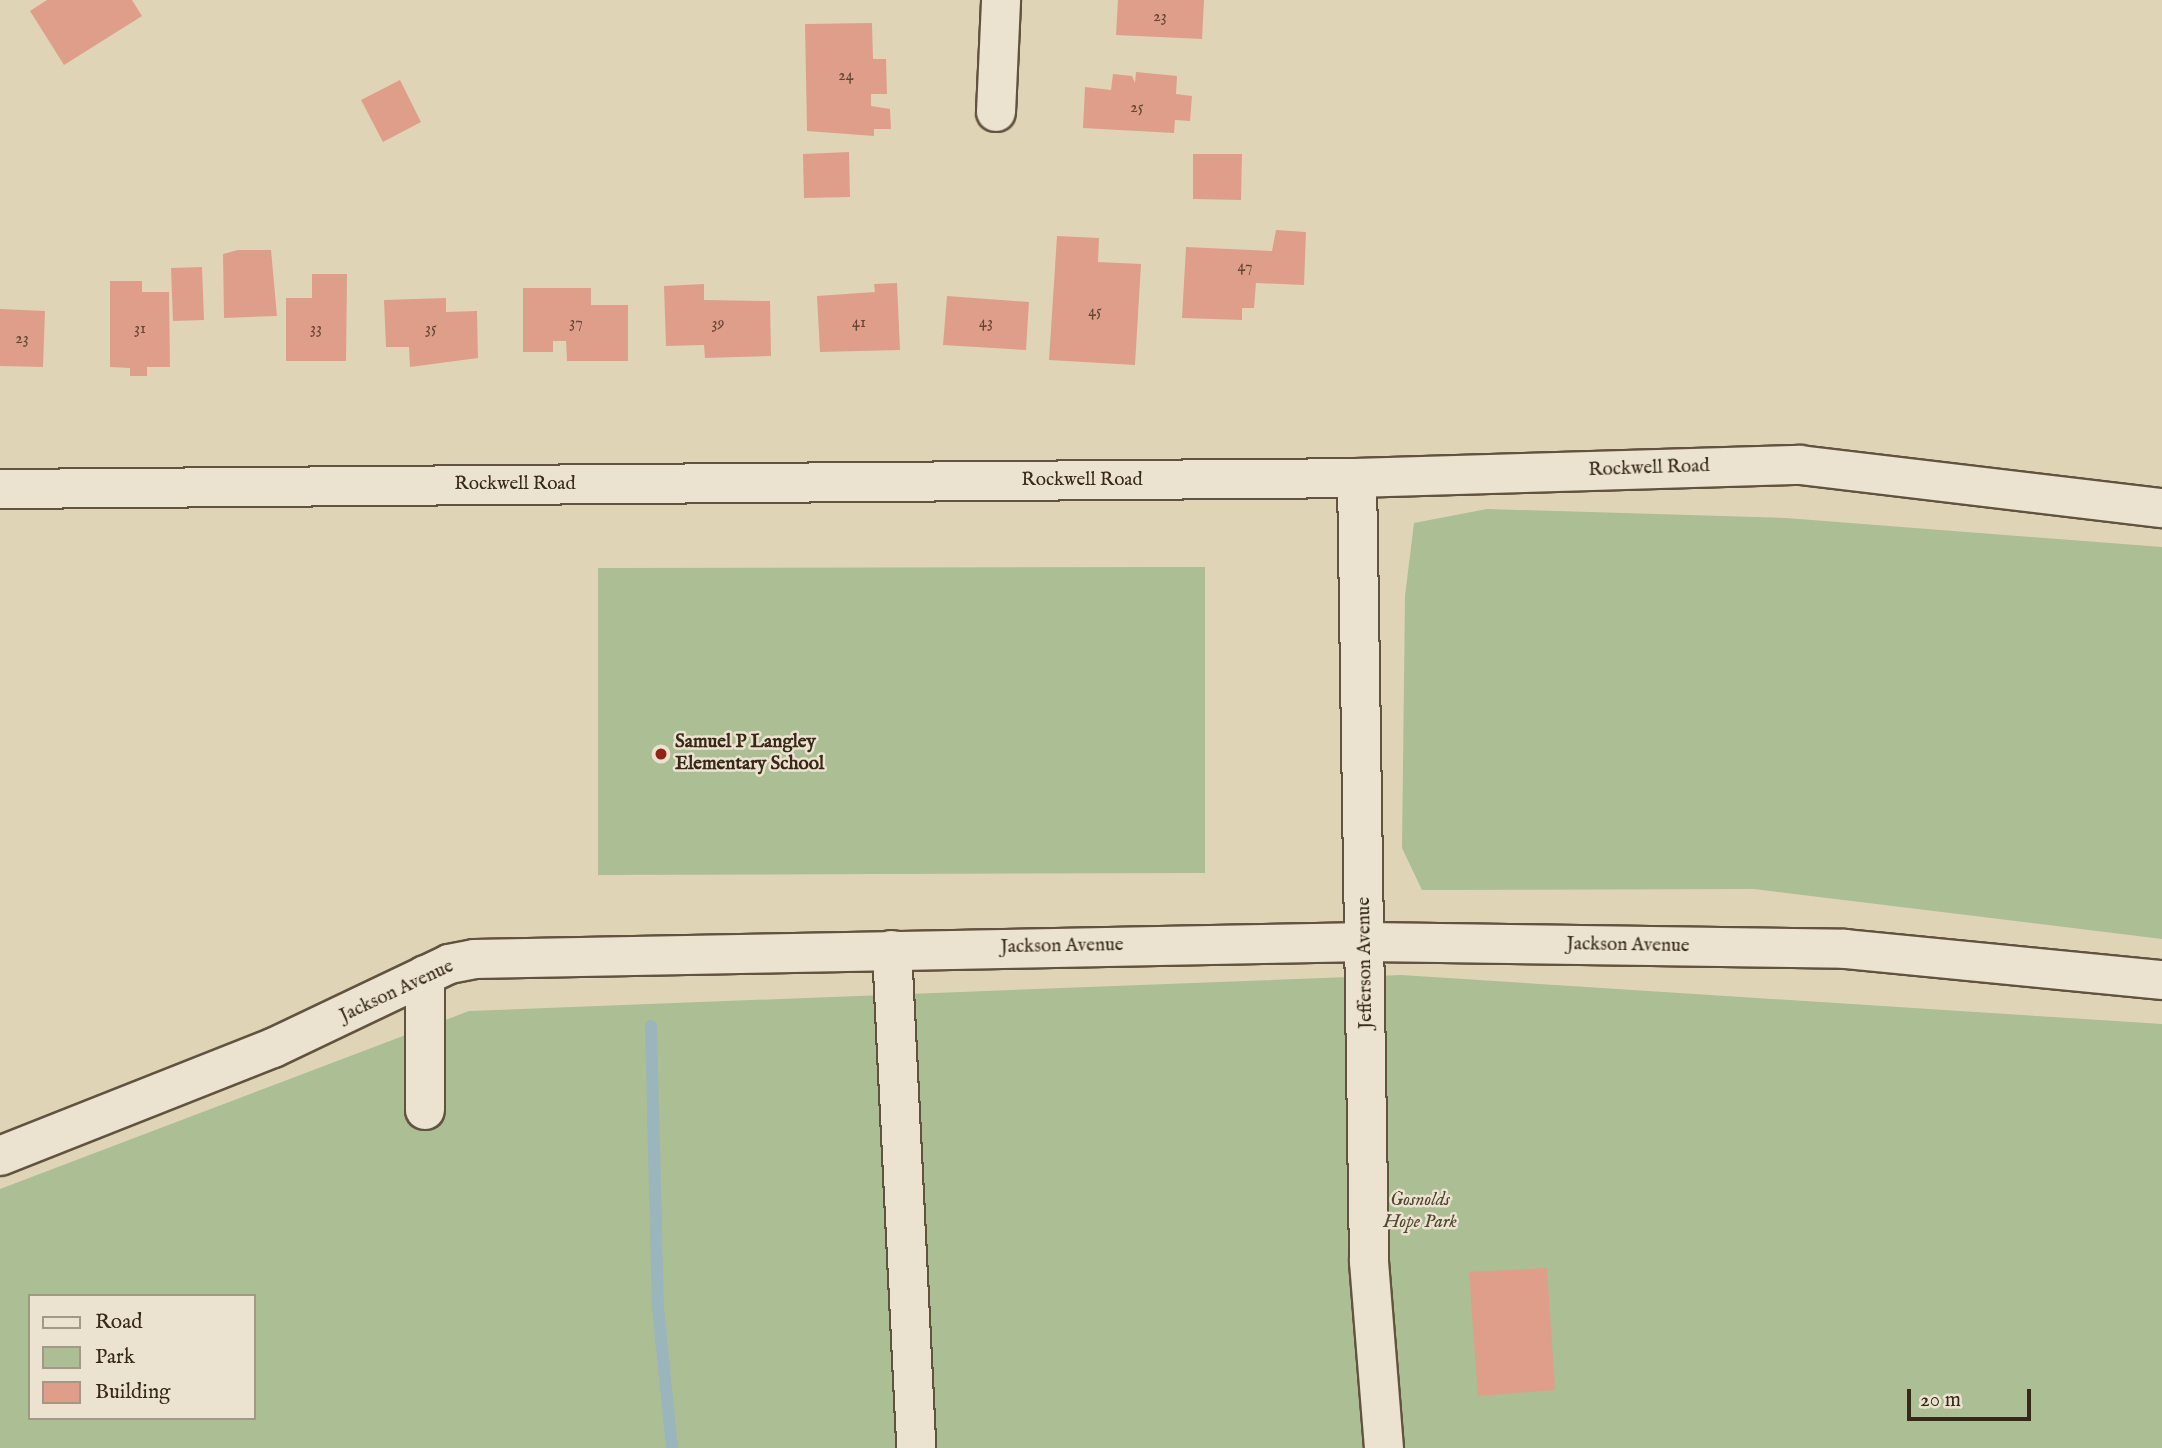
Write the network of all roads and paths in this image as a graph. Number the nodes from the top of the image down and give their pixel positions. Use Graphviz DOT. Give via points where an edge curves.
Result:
graph roads {
  1 [pos="1001,0"];
  2 [pos="996,112"];
  3 [pos="1357,478"];
  4 [pos="0,489"];
  5 [pos="2162,508"];
  6 [pos="1367,942"];
  7 [pos="892,950"];
  8 [pos="425,975"];
  9 [pos="2162,979"];
  10 [pos="425,1110"];
  11 [pos="0,1156"];
  12 [pos="916,1448"];
  13 [pos="1384,1448"];
  1 -- 2 [label="street"];
  3 -- 4 [label="street, Rockwell Road"];
  3 -- 5 [label="street, Rockwell Road" via="1800,465"];
  3 -- 6 [label="street, Jefferson Avenue"];
  6 -- 7 [label="street, Jackson Avenue"];
  6 -- 9 [label="street, Jackson Avenue" via="1845,949"];
  6 -- 13 [label="street, Jefferson Avenue" via="1369,1262"];
  7 -- 8 [label="street, Jackson Avenue" via="542,954 474,959"];
  7 -- 12 [label="street"];
  8 -- 10 [label="street"];
  8 -- 11 [label="street, Jackson Avenue" via="272,1048"];
}
